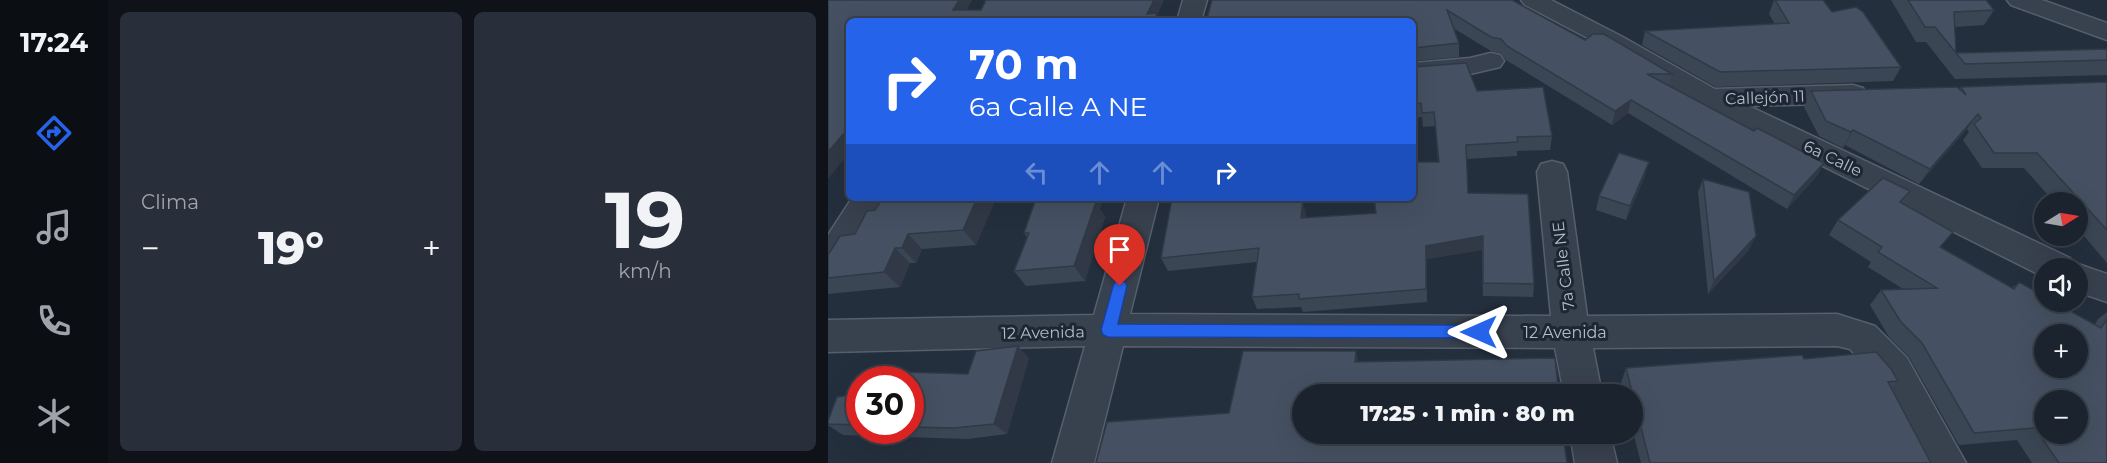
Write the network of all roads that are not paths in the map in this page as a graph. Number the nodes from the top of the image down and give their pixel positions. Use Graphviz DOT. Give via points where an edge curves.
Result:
graph roads {
  1 [pos="1195,0"];
  2 [pos="1533,0"];
  3 [pos="2019,0"];
  4 [pos="1190,18"];
  5 [pos="2100,26"];
  6 [pos="1491,60"];
  7 [pos="1416,71"];
  8 [pos="1879,93"];
  9 [pos="1711,99"];
  10 [pos="1552,172"];
  11 [pos="866,201"];
  12 [pos="1142,201"];
  13 [pos="2037,258"];
  14 [pos="828,264"];
  15 [pos="2088,281"];
  16 [pos="2107,288"];
  17 [pos="1108,330"];
  18 [pos="1571,332"];
  19 [pos="828,336"];
  20 [pos="1581,384"];
  21 [pos="1592,444"];
  22 [pos="1073,463"];
  23 [pos="1596,463"];
  24 [pos="1945,463"];
  1 -- 4 [label="street"];
  2 -- 9 [label="street, 6a Calle"];
  3 -- 5 [label="street"];
  6 -- 7 [label="street"];
  8 -- 9 [label="street, Callejón 11"];
  9 -- 13 [label="street, 6a Calle"];
  10 -- 18 [label="street, 7a Calle NE"];
  11 -- 14 [label="street"];
  12 -- 17 [label="street"];
  15 -- 16 [label="street"];
  17 -- 18 [label="street, 12 Avenida"];
  17 -- 19 [label="street, 12 Avenida"];
  17 -- 22 [label="street"];
  18 -- 20 [label="street, 7a Calle NE"];
  18 -- 24 [label="street, 12 Avenida" via="1837,330 1862,337 1893,370"];
  21 -- 23 [label="street"];
}
